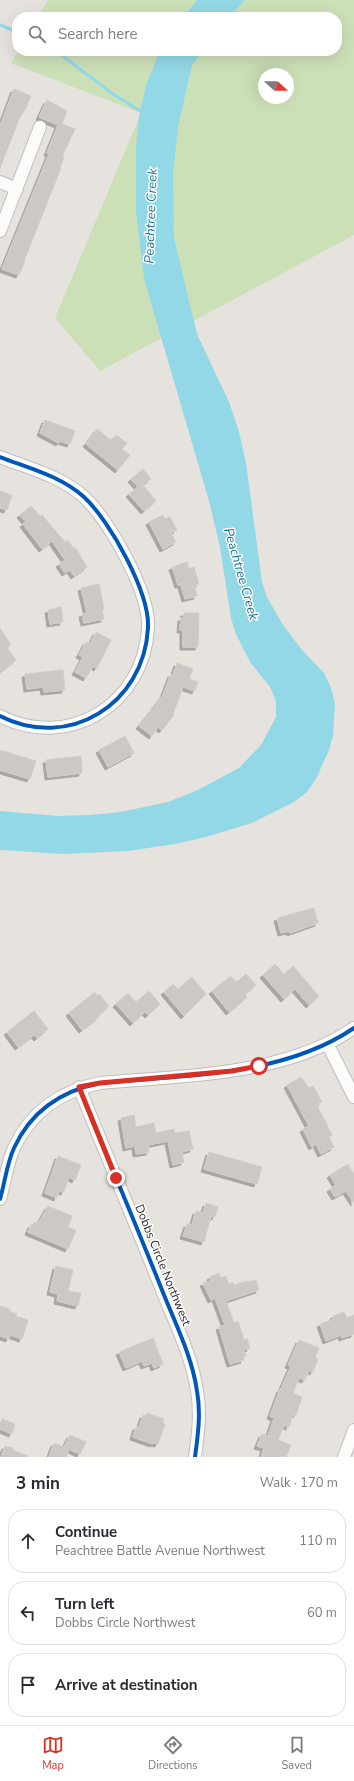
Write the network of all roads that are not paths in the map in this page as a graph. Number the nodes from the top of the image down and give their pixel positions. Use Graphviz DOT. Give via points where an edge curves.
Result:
graph roads {
  1 [pos="40,127"];
  2 [pos="0,182"];
  3 [pos="17,189"];
  4 [pos="0,231"];
  5 [pos="0,457"];
  6 [pos="0,716"];
  7 [pos="354,1028"];
  8 [pos="327,1043"];
  9 [pos="79,1087"];
  10 [pos="354,1097"];
  11 [pos="0,1198"];
  12 [pos="354,1430"];
  13 [pos="195,1457"];
  14 [pos="344,1457"];
  1 -- 3 [label="street"];
  2 -- 3 [label="street"];
  3 -- 4 [label="street"];
  5 -- 6 [label="street" via="58,479 94,507 113,534 140,588 146,606 148,627 145,651 137,674 123,694 106,710 69,726 50,728 10,722"];
  7 -- 8 [label="street"];
  8 -- 9 [label="street" via="291,1058 253,1068"];
  8 -- 10 [label="street"];
  9 -- 11 [label="street" via="42,1109 25,1129 14,1149"];
  9 -- 13 [label="street, Dobbs Circle Northwest" via="194,1374 199,1408"];
  12 -- 14 [label="street"];
}
